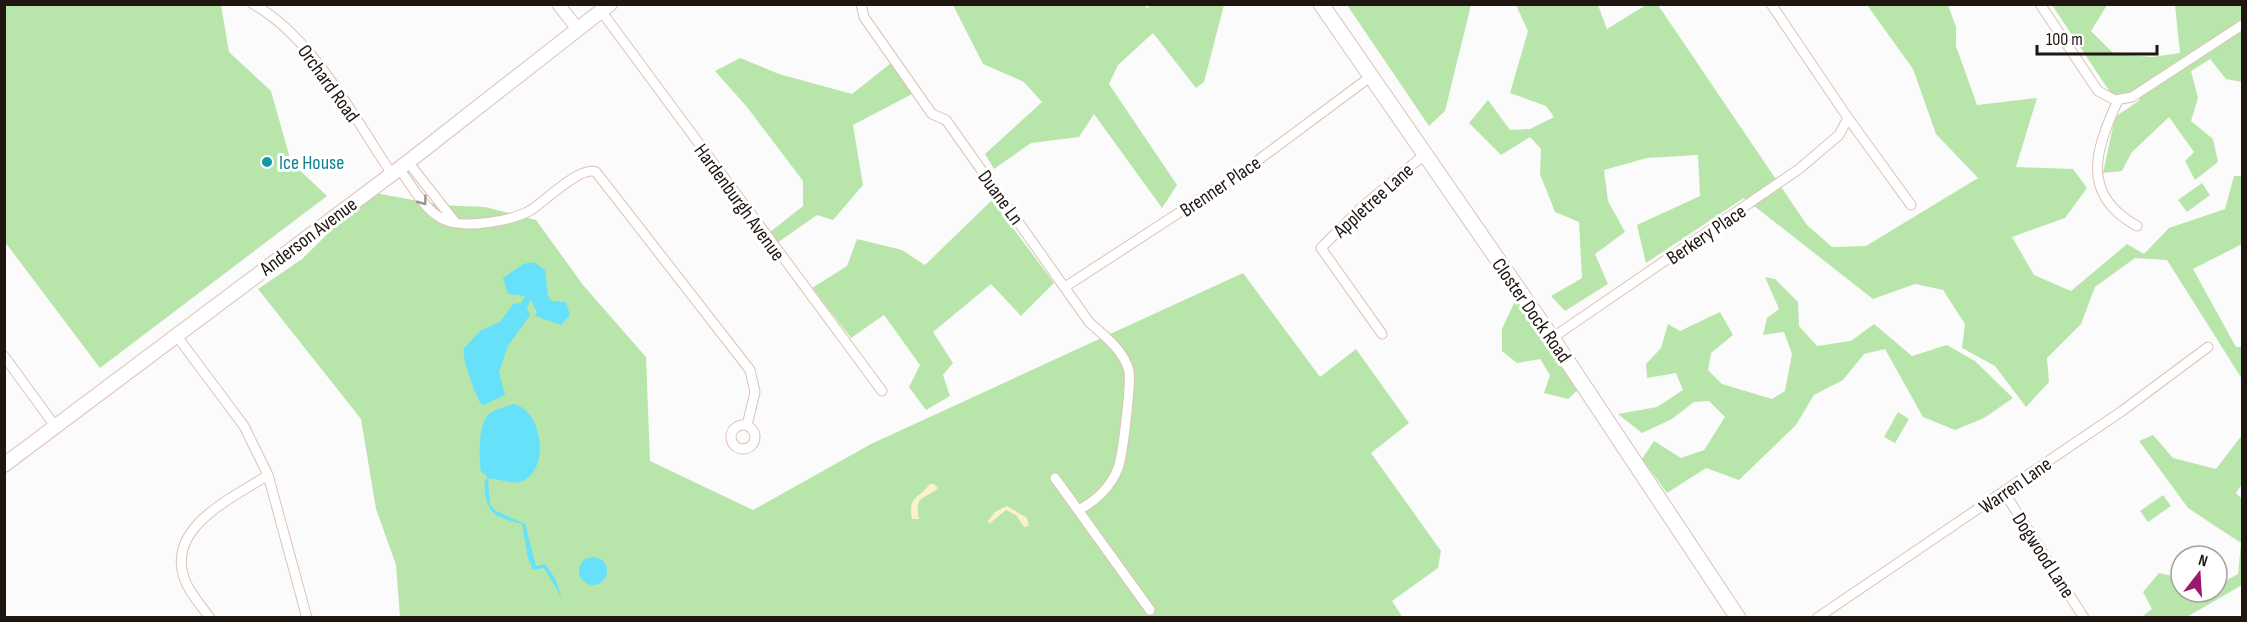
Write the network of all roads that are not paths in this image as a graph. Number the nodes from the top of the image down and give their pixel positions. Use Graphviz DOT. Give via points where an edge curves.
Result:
graph roads {
  1 [pos="253,4"];
  2 [pos="558,4"];
  3 [pos="861,4"];
  4 [pos="1322,4"];
  5 [pos="1771,4"];
  6 [pos="2040,4"];
  7 [pos="605,8"];
  8 [pos="2242,25"];
  9 [pos="577,28"];
  10 [pos="1370,77"];
  11 [pos="2118,100"];
  12 [pos="1848,118"];
  13 [pos="1424,155"];
  14 [pos="400,168"];
  15 [pos="1911,205"];
  16 [pos="2137,226"];
  17 [pos="1065,287"];
  18 [pos="1382,334"];
  19 [pos="176,335"];
  20 [pos="1552,338"];
  21 [pos="2208,347"];
  22 [pos="4,356"];
  23 [pos="882,392"];
  24 [pos="747,425"];
  25 [pos="56,426"];
  26 [pos="4,465"];
  27 [pos="268,475"];
  28 [pos="1055,478"];
  29 [pos="2004,492"];
  30 [pos="1078,510"];
  31 [pos="1150,610"];
  32 [pos="210,618"];
  33 [pos="307,618"];
  34 [pos="1738,618"];
  35 [pos="1818,618"];
  36 [pos="2084,618"];
  1 -- 14 [label="street, Orchard Road" via="306,48"];
  2 -- 9 [label="street"];
  3 -- 17 [label="street, Duane Ln" via="864,17 932,114 946,120"];
  4 -- 10 [label="main road, Closter Dock Road"];
  5 -- 12 [label="street"];
  6 -- 11 [label="street" via="2098,91"];
  7 -- 9 [label="main road, Anderson Avenue"];
  7 -- 23 [label="street, Hardenburgh Avenue"];
  8 -- 11 [label="street" via="2132,97"];
  9 -- 14 [label="main road, Anderson Avenue"];
  10 -- 13 [label="main road, Closter Dock Road"];
  10 -- 17 [label="street, Brenner Place" via="1249,168"];
  11 -- 16 [label="street" via="2098,150 2098,178 2113,209"];
  12 -- 15 [label="street"];
  12 -- 20 [label="street, Berkery Place" via="1839,135 1799,170"];
  13 -- 18 [label="street, Appletree Lane" via="1321,248"];
  13 -- 20 [label="main road, Closter Dock Road"];
  14 -- 19 [label="main road, Anderson Avenue"];
  14 -- 24 [label="street, Orchard Road" via="431,211 446,221 474,224 515,217 583,171 596,172 750,370 755,393"];
  17 -- 30 [label="street, Duane Ln" via="1129,371 1118,468 1096,501"];
  19 -- 25 [label="main road, Anderson Avenue"];
  19 -- 27 [label="street" via="244,426"];
  20 -- 34 [label="main road, Closter Dock Road"];
  21 -- 29 [label="street, Warren Lane"];
  22 -- 25 [label="street"];
  25 -- 26 [label="main road, Anderson Avenue"];
  27 -- 32 [label="street" via="199,522 187,539 182,560 184,579"];
  27 -- 33 [label="street"];
  28 -- 30 [label="street"];
  29 -- 35 [label="street, Warren Lane"];
  29 -- 36 [label="street, Dogwood Lane"];
  30 -- 31 [label="street"];
}
